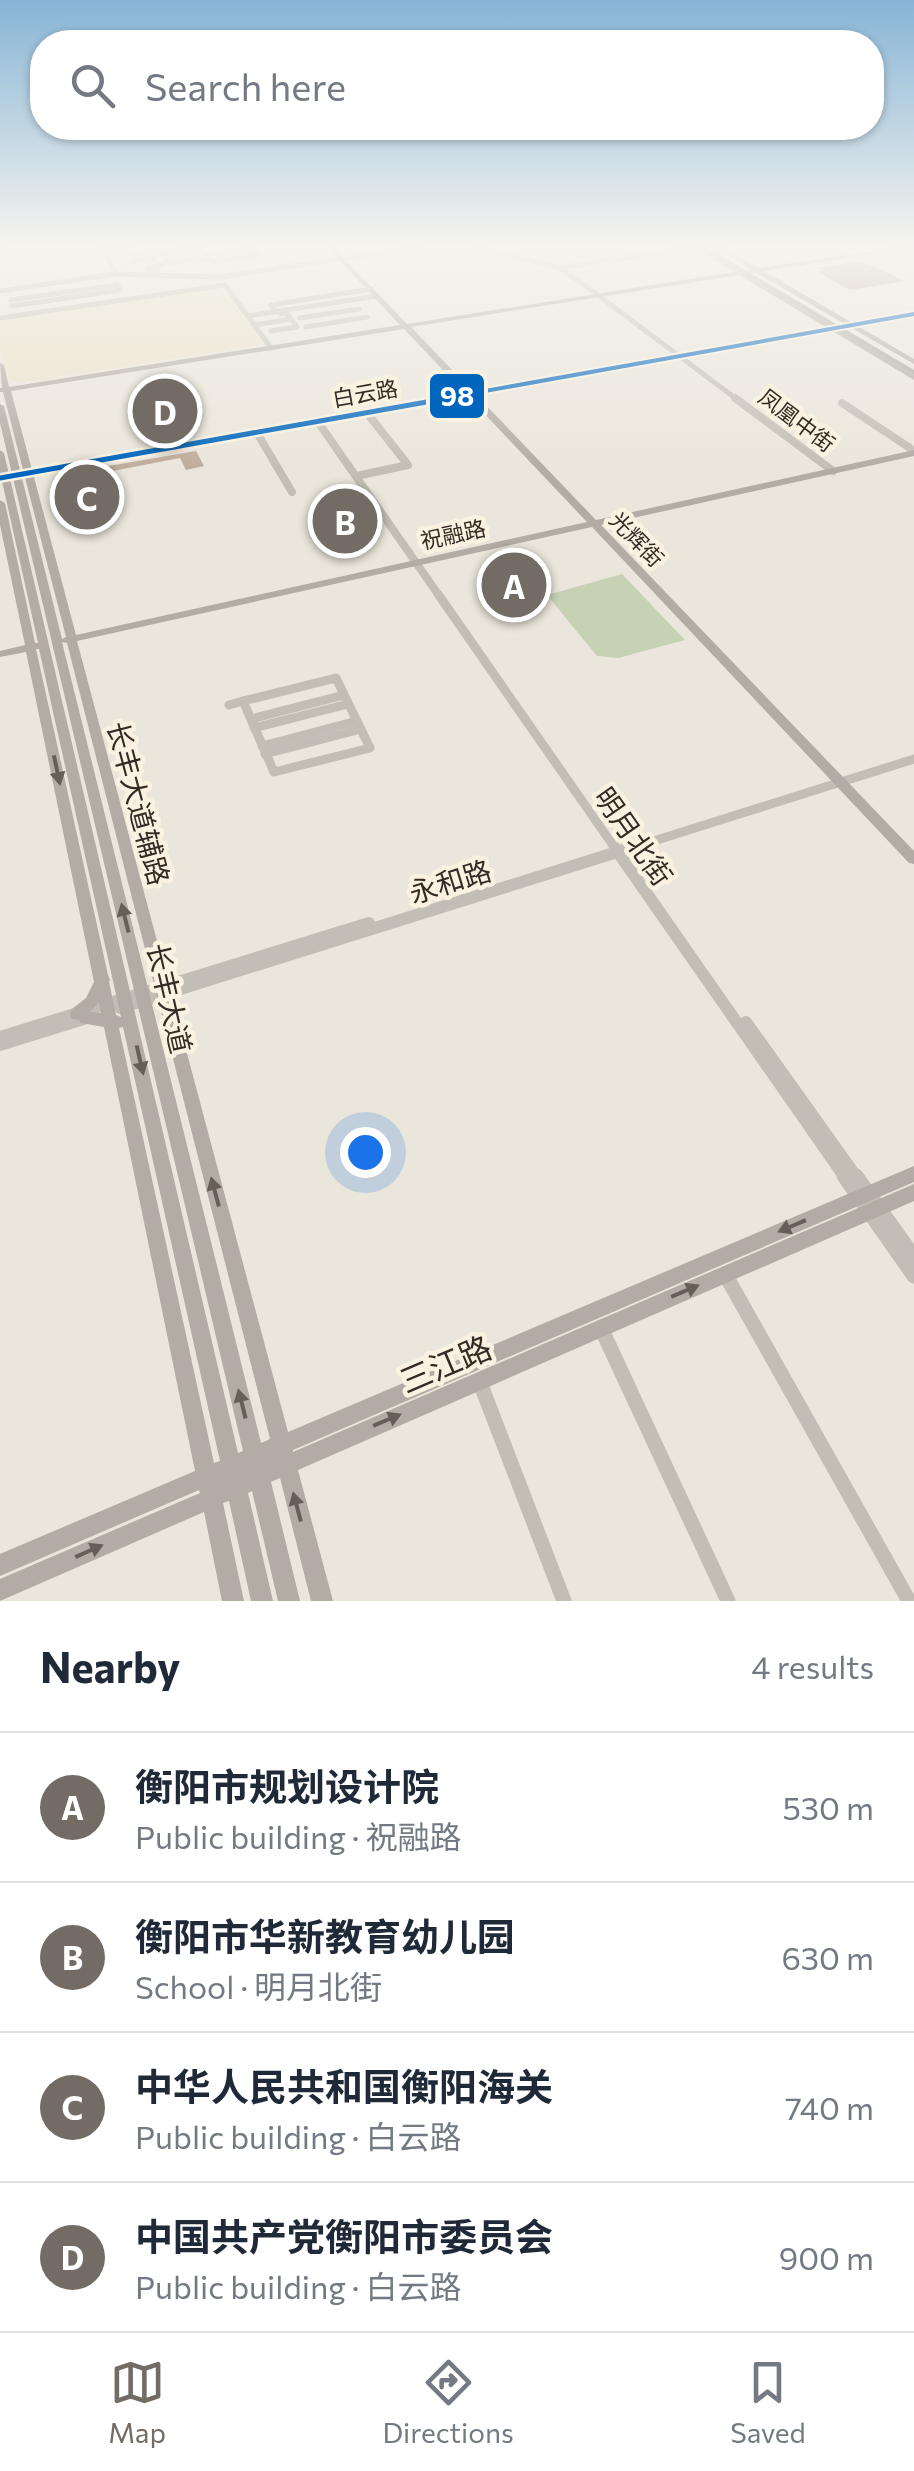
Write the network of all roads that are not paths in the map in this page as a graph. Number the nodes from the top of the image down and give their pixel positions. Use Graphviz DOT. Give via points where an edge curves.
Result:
graph roads {
  1 [pos="252,322"];
  2 [pos="277,322"];
  3 [pos="296,322"];
  4 [pos="341,322"];
  5 [pos="404,322"];
  6 [pos="404,322"];
  7 [pos="428,322"];
  8 [pos="633,322"];
  9 [pos="832,322"];
  10 [pos="871,322"];
  11 [pos="254,325"];
  12 [pos="407,325"];
  13 [pos="306,327"];
  14 [pos="841,327"];
  15 [pos="271,331"];
  16 [pos="348,333"];
  17 [pos="270,346"];
  18 [pos="680,356"];
  19 [pos="914,370"];
  20 [pos="6,387"];
  21 [pos="472,393"];
  22 [pos="842,402"];
  23 [pos="367,413"];
  24 [pos="321,421"];
  25 [pos="257,432"];
  26 [pos="912,450"];
  27 [pos="829,468"];
  28 [pos="361,475"];
  29 [pos="15,480"];
  30 [pos="292,492"];
  31 [pos="594,520"];
  32 [pos="417,559"];
  33 [pos="94,631"];
  34 [pos="50,641"];
  35 [pos="4,650"];
  36 [pos="347,700"];
  37 [pos="243,701"];
  38 [pos="229,705"];
  39 [pos="252,724"];
  40 [pos="359,725"];
  41 [pos="264,750"];
  42 [pos="914,756"];
  43 [pos="841,779"];
  44 [pos="92,781"];
  45 [pos="619,848"];
  46 [pos="914,852"];
  47 [pos="95,860"];
  48 [pos="914,860"];
  49 [pos="78,865"];
  50 [pos="103,980"];
  51 [pos="163,991"];
  52 [pos="135,999"];
  53 [pos="110,1012"];
  54 [pos="81,1016"];
  55 [pos="132,1024"];
  56 [pos="0,1038"];
  57 [pos="0,1045"];
  58 [pos="914,1174"];
  59 [pos="914,1192"];
  60 [pos="869,1202"];
  61 [pos="914,1258"];
  62 [pos="725,1274"];
  63 [pos="914,1276"];
  64 [pos="601,1328"];
  65 [pos="479,1380"];
  66 [pos="280,1442"];
  67 [pos="254,1454"];
  68 [pos="231,1464"];
  69 [pos="286,1464"];
  70 [pos="206,1474"];
  71 [pos="258,1476"];
  72 [pos="236,1486"];
  73 [pos="211,1497"];
  74 [pos="0,1566"];
  75 [pos="0,1590"];
  76 [pos="233,1601"];
  77 [pos="262,1601"];
  78 [pos="289,1601"];
  79 [pos="322,1601"];
  80 [pos="564,1601"];
  81 [pos="728,1601"];
  82 [pos="909,1601"];
  1 -- 11 [label="street"];
  2 -- 11 [label="street"];
  3 -- 15 [label="street" via="297,327"];
  4 -- 13 [label="street"];
  4 -- 16 [label="street"];
  5 -- 12 [label="main road, 光辉街"];
  6 -- 12 [label="main road, 光辉街"];
  7 -- 12 [label="main road"];
  8 -- 18 [label="street, 凤凰中街"];
  9 -- 14 [label="highway"];
  10 -- 14 [label="street, 白云路"];
  11 -- 17 [label="street"];
  12 -- 16 [label="main road"];
  12 -- 17 [label="main road"];
  12 -- 21 [label="main road, 光辉街"];
  14 -- 18 [label="street, 白云路"];
  14 -- 19 [label="highway"];
  16 -- 17 [label="main road"];
  17 -- 20 [label="main road"];
  18 -- 21 [label="street, 白云路"];
  18 -- 27 [label="street, 凤凰中街"];
  20 -- 29 [label="main road, 长丰大道"];
  21 -- 23 [label="street, 白云路"];
  21 -- 29 [label="street, 白云路"];
  21 -- 31 [label="main road, 光辉街"];
  22 -- 26 [label="street"];
  23 -- 24 [label="street, 白云路"];
  23 -- 28 [label="street" via="408,465"];
  24 -- 25 [label="street, 白云路"];
  24 -- 28 [label="street, 明月北街"];
  24 -- 32 [label="street, 明月北街"];
  25 -- 29 [label="street, 白云路"];
  25 -- 30 [label="street"];
  26 -- 27 [label="main road, 祝融路"];
  27 -- 31 [label="main road, 祝融路"];
  28 -- 32 [label="street, 明月北街"];
  29 -- 34 [label="main road, 长丰大道辅路"];
  29 -- 34 [label="main road, 长丰大道"];
  31 -- 32 [label="main road, 祝融路"];
  31 -- 43 [label="main road, 光辉街"];
  32 -- 33 [label="main road, 祝融路"];
  32 -- 45 [label="street, 明月北街"];
  33 -- 34 [label="main road, 祝融路"];
  33 -- 34 [label="main road" via="78,644"];
  34 -- 35 [label="main road, 祝融路"];
  34 -- 35 [label="main road"];
  34 -- 44 [label="main road, 长丰大道"];
  34 -- 44 [label="main road, 长丰大道辅路"];
  34 -- 49 [label="main road, 长丰大道辅路, one-way"];
  36 -- 37 [label="street" via="336,678"];
  36 -- 39 [label="street"];
  36 -- 40 [label="street"];
  37 -- 38 [label="street"];
  37 -- 39 [label="street"];
  39 -- 41 [label="street"];
  40 -- 41 [label="street"];
  40 -- 41 [label="street" via="370,748 278,772"];
  42 -- 43 [label="street, 永和路"];
  43 -- 45 [label="street, 永和路"];
  43 -- 46 [label="main road, 光辉街"];
  43 -- 48 [label="main road, 光辉街"];
  44 -- 47 [label="main road, 长丰大道"];
  44 -- 51 [label="main road, 长丰大道辅路"];
  52 -- 44 [label="main road, 长丰大道, one-way"];
  45 -- 51 [label="street, 永和路"];
  45 -- 60 [label="street, 明月北街"];
  47 -- 49 [label="main road"];
  47 -- 52 [label="main road, 长丰大道"];
  49 -- 50 [label="main road, 长丰大道辅路"];
  50 -- 53 [label="main road, 长丰大道辅路"];
  50 -- 54 [label="main road"];
  51 -- 52 [label="street, 永和路"];
  66 -- 51 [label="main road, 长丰大道辅路, one-way"];
  52 -- 53 [label="street, 永和路"];
  52 -- 55 [label="main road, 长丰大道"];
  67 -- 52 [label="main road, 长丰大道, one-way"];
  53 -- 54 [label="main road"];
  53 -- 55 [label="main road"];
  53 -- 70 [label="main road, 长丰大道辅路"];
  54 -- 56 [label="street"];
  54 -- 57 [label="street"];
  55 -- 68 [label="main road, 长丰大道, one-way"];
  58 -- 60 [label="main road, 三江路"];
  59 -- 60 [label="main road, 三江路"];
  60 -- 61 [label="street, 明月北街"];
  60 -- 62 [label="main road, 三江路"];
  60 -- 63 [label="street, 明月北街"];
  60 -- 66 [label="main road, 三江路, one-way"];
  64 -- 62 [label="main road, 三江路, one-way"];
  62 -- 82 [label="street"];
  64 -- 65 [label="main road, 三江路"];
  64 -- 81 [label="street"];
  69 -- 65 [label="main road, 三江路, one-way"];
  65 -- 80 [label="street"];
  66 -- 67 [label="main road, 三江路"];
  66 -- 69 [label="main road, 长丰大道辅路"];
  67 -- 68 [label="main road, 三江路"];
  67 -- 71 [label="main road, 长丰大道"];
  68 -- 70 [label="main road, 三江路"];
  68 -- 72 [label="main road, 长丰大道"];
  69 -- 71 [label="main road, 三江路"];
  79 -- 69 [label="main road, 长丰大道辅路, one-way"];
  70 -- 73 [label="main road, 长丰大道辅路"];
  70 -- 74 [label="main road, 三江路"];
  71 -- 72 [label="main road, 三江路"];
  71 -- 78 [label="main road, 长丰大道"];
  72 -- 73 [label="main road, 三江路"];
  72 -- 77 [label="main road, 长丰大道"];
  75 -- 73 [label="main road, 三江路, one-way"];
  73 -- 76 [label="main road, 长丰大道辅路"];
}
